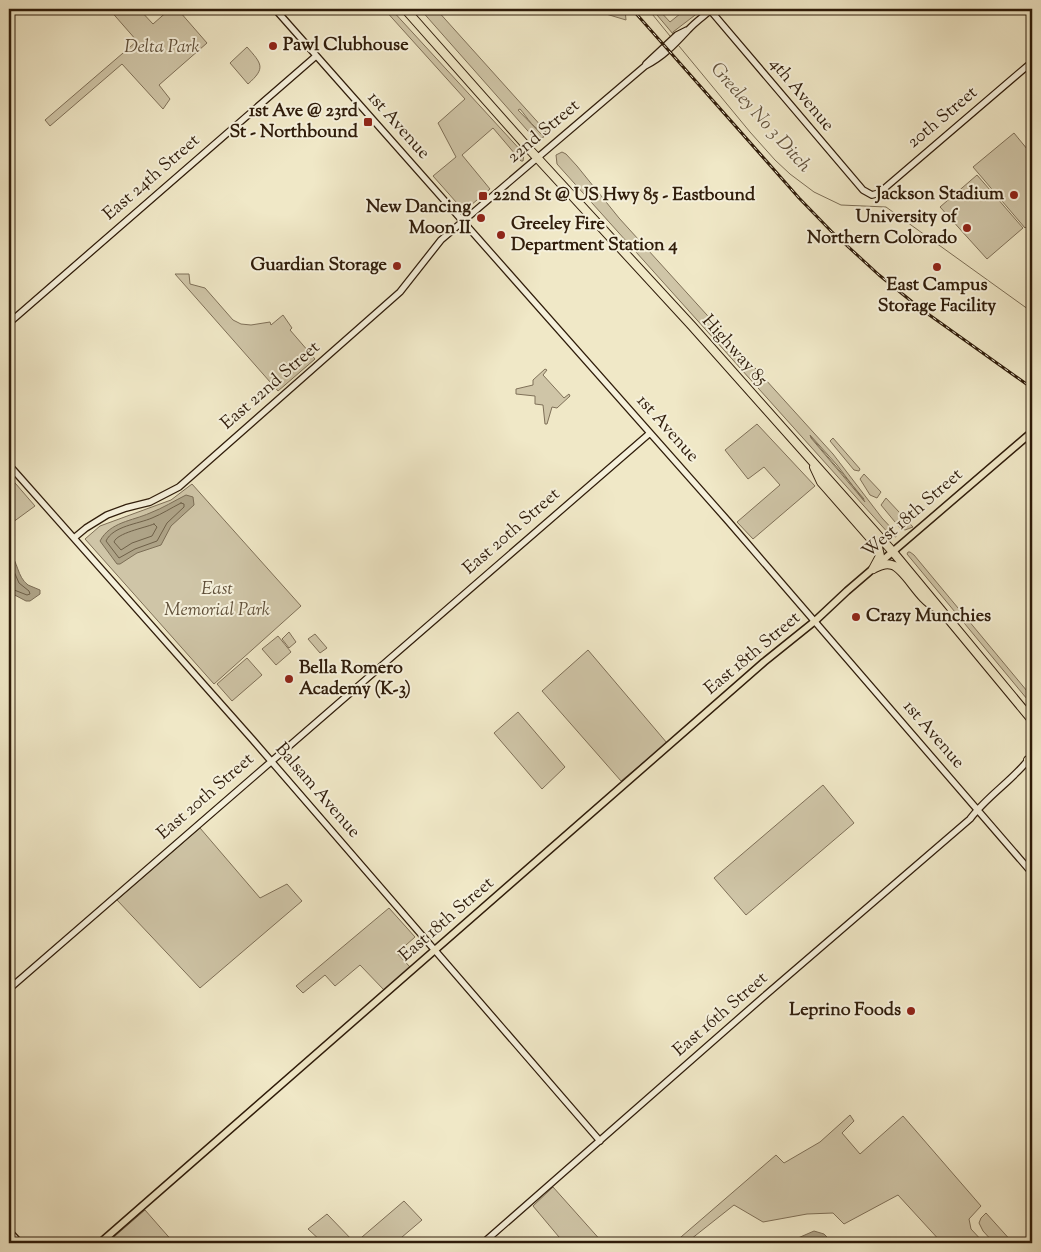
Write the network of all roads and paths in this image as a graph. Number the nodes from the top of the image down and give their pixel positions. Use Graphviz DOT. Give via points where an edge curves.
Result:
graph roads {
  1 [pos="275,9"];
  2 [pos="405,9"];
  3 [pos="711,10"];
  4 [pos="316,56"];
  5 [pos="1032,62"];
  6 [pos="538,158"];
  7 [pos="872,195"];
  8 [pos="463,221"];
  9 [pos="9,323"];
  10 [pos="1032,432"];
  11 [pos="650,433"];
  12 [pos="810,459"];
  13 [pos="9,465"];
  14 [pos="74,538"];
  15 [pos="893,552"];
  16 [pos="873,569"];
  17 [pos="940,609"];
  18 [pos="815,621"];
  19 [pos="1032,720"];
  20 [pos="1031,758"];
  21 [pos="271,761"];
  22 [pos="977,809"];
  23 [pos="1032,872"];
  24 [pos="435,950"];
  25 [pos="9,989"];
  26 [pos="600,1141"];
  27 [pos="9,1231"];
  28 [pos="20,1243"];
  29 [pos="100,1243"];
  30 [pos="483,1243"];
  1 -- 4 [label="street, 1st Avenue"];
  2 -- 6 [label="highway, Highway 85"];
  3 -- 6 [label="street, 22nd Street" via="681,39"];
  3 -- 7 [label="street, 4th Avenue" via="863,190"];
  4 -- 8 [label="street, 1st Avenue"];
  4 -- 9 [label="street, East 24th Street"];
  5 -- 7 [label="street, 20th Street"];
  6 -- 8 [label="street, 22nd Street"];
  6 -- 12 [label="highway, Highway 85"];
  8 -- 11 [label="street, 1st Avenue"];
  8 -- 14 [label="street, East 22nd Street" via="434,247 400,292 178,487 150,502 107,515"];
  10 -- 15 [label="main road, West 18th Street"];
  11 -- 18 [label="street, 1st Avenue"];
  11 -- 21 [label="street, East 20th Street"];
  12 -- 15 [label="highway, Highway 85"];
  12 -- 16 [label="highway" via="821,482 878,547 880,556"];
  13 -- 14 [label="street, Balsam Avenue"];
  14 -- 21 [label="street, Balsam Avenue"];
  15 -- 16 [label="main road, West 18th Street"];
  15 -- 17 [label="highway, Highway 85"];
  16 -- 17 [label="highway" via="886,564 894,566 928,604"];
  16 -- 18 [label="main road, West 18th Street"];
  17 -- 19 [label="highway, Highway 85"];
  18 -- 22 [label="street, 1st Avenue"];
  18 -- 24 [label="main road, East 18th Street"];
  20 -- 22 [label="street, East 16th Street"];
  21 -- 24 [label="street, Balsam Avenue"];
  21 -- 25 [label="street, East 20th Street"];
  22 -- 23 [label="street, 1st Avenue"];
  22 -- 26 [label="street, East 16th Street" via="970,819"];
  24 -- 26 [label="street, Balsam Avenue"];
  24 -- 29 [label="main road, East 18th Street"];
  26 -- 30 [label="street, East 16th Street"];
  27 -- 28 [label="street"];
}
